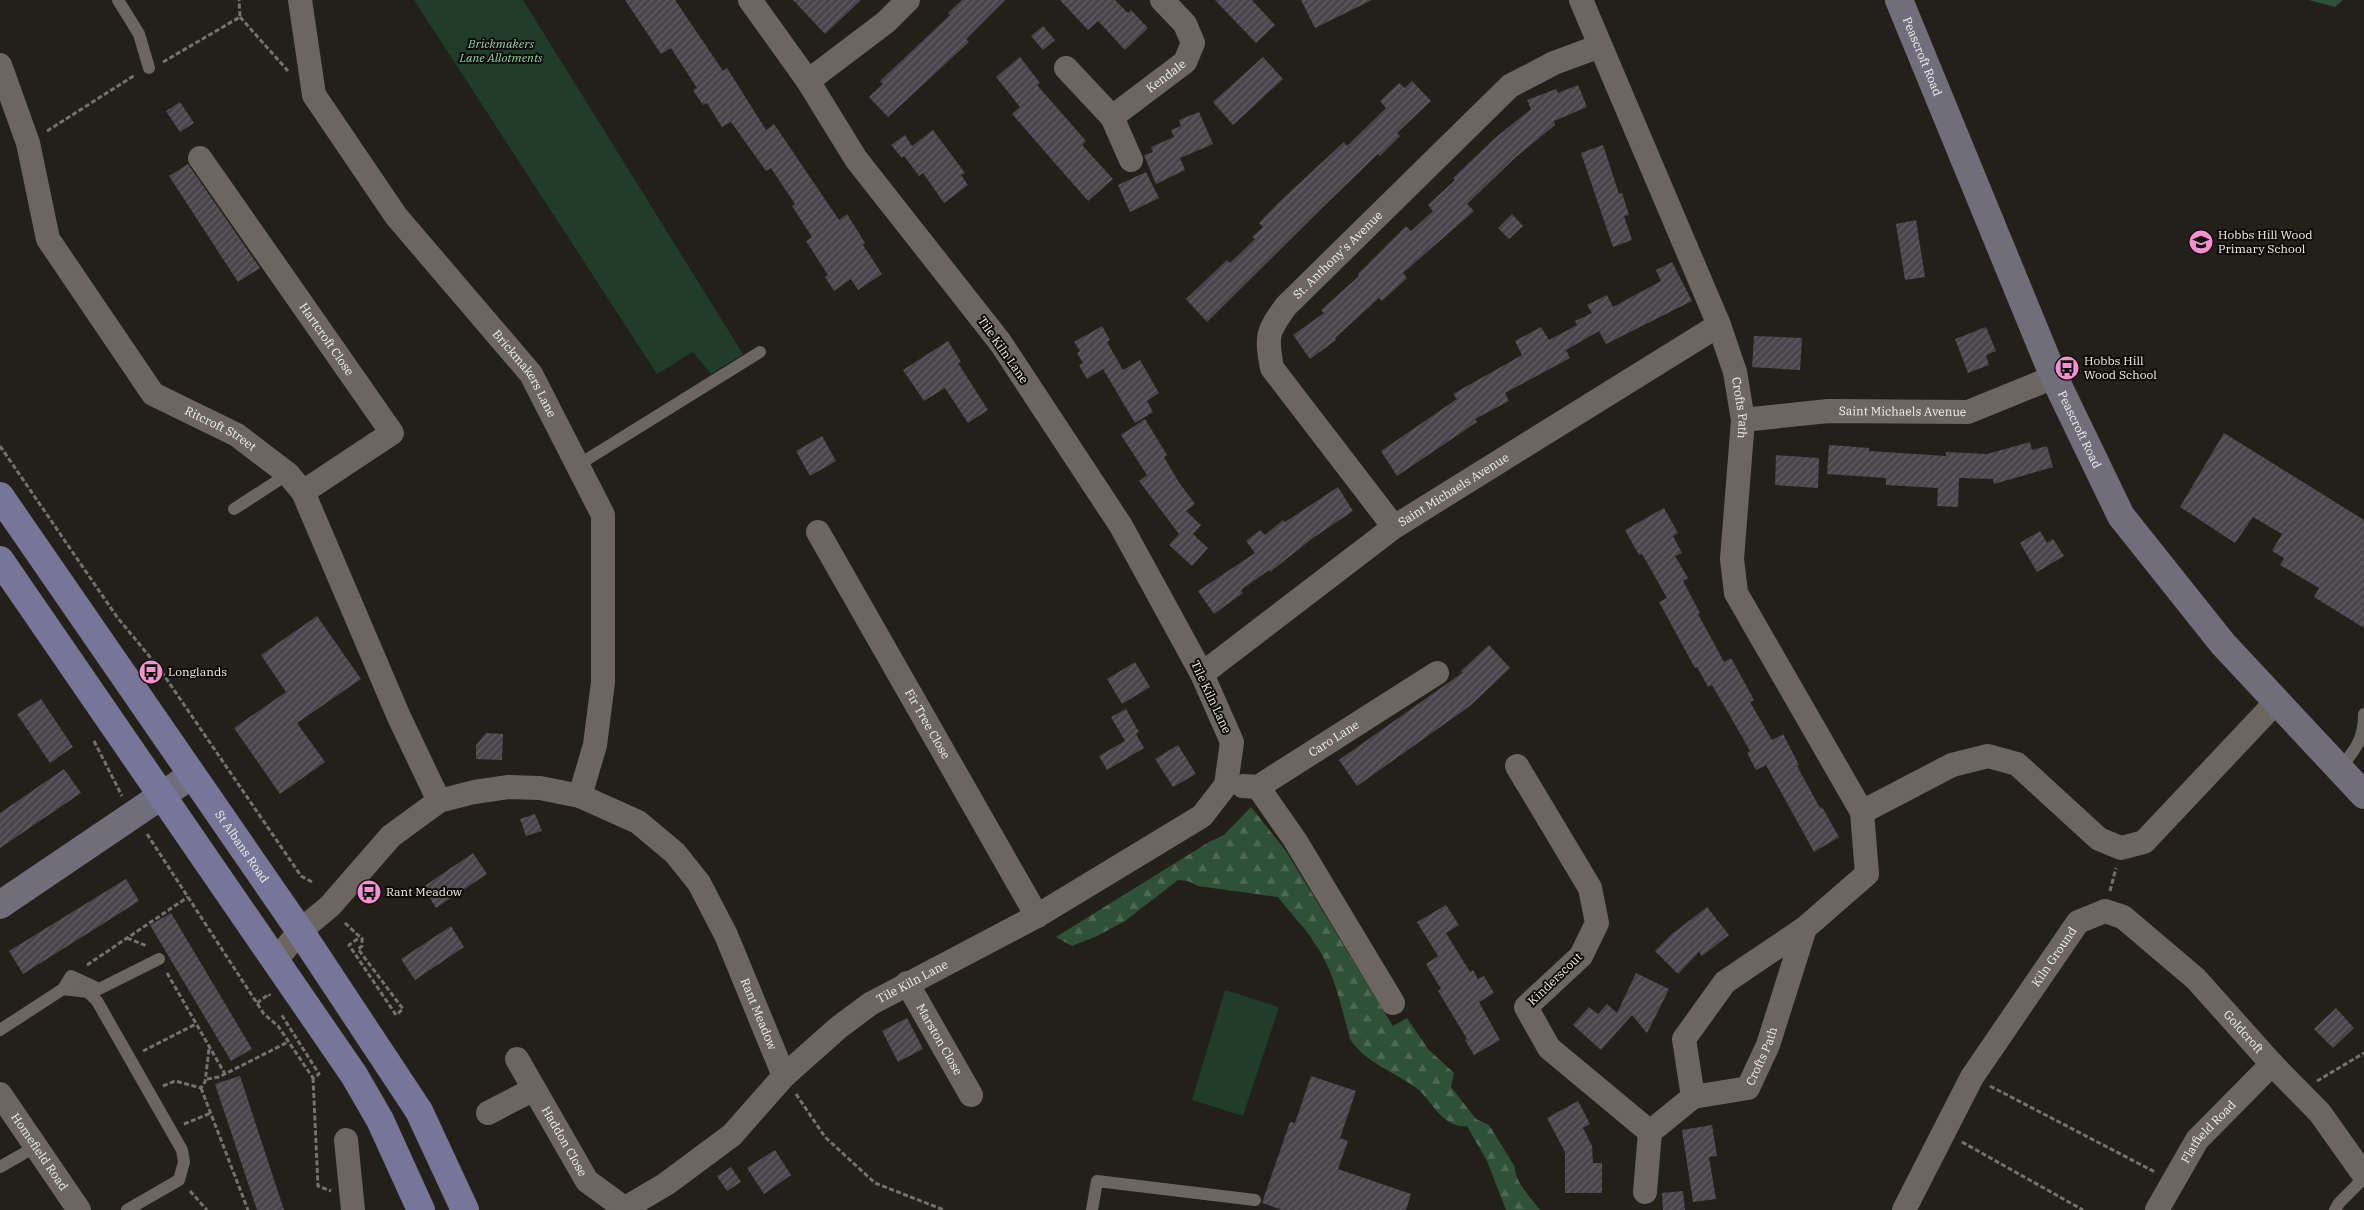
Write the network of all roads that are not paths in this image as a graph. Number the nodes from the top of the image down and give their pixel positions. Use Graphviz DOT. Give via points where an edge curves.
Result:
graph roads {
  1 [pos="118,0"];
  2 [pos="300,0"];
  3 [pos="750,0"];
  4 [pos="908,0"];
  5 [pos="1162,0"];
  6 [pos="1581,0"];
  7 [pos="1899,0"];
  8 [pos="1600,46"];
  9 [pos="149,68"];
  10 [pos="1066,68"];
  11 [pos="2,76"];
  12 [pos="808,81"];
  13 [pos="1112,117"];
  14 [pos="200,158"];
  15 [pos="1131,160"];
  16 [pos="1719,325"];
  17 [pos="760,352"];
  18 [pos="2054,377"];
  19 [pos="1743,420"];
  20 [pos="578,465"];
  21 [pos="288,474"];
  22 [pos="303,492"];
  23 [pos="0,496"];
  24 [pos="234,509"];
  25 [pos="1394,527"];
  26 [pos="818,532"];
  27 [pos="0,560"];
  28 [pos="1437,673"];
  29 [pos="1202,674"];
  30 [pos="2277,701"];
  31 [pos="2364,714"];
  32 [pos="1517,766"];
  33 [pos="2340,769"];
  34 [pos="192,775"];
  35 [pos="1226,784"];
  36 [pos="1258,787"];
  37 [pos="2364,795"];
  38 [pos="161,796"];
  39 [pos="580,796"];
  40 [pos="439,801"];
  41 [pos="1862,812"];
  42 [pos="0,905"];
  43 [pos="2105,911"];
  44 [pos="1037,916"];
  45 [pos="1805,928"];
  46 [pos="300,931"];
  47 [pos="158,959"];
  48 [pos="275,961"];
  49 [pos="908,983"];
  50 [pos="63,989"];
  51 [pos="1393,1003"];
  52 [pos="0,1030"];
  53 [pos="517,1059"];
  54 [pos="2272,1064"];
  55 [pos="784,1076"];
  56 [pos="534,1089"];
  57 [pos="0,1094"];
  58 [pos="972,1095"];
  59 [pos="1693,1097"];
  60 [pos="488,1113"];
  61 [pos="1650,1132"];
  62 [pos="346,1140"];
  63 [pos="35,1146"];
  64 [pos="0,1167"];
  65 [pos="2364,1176"];
  66 [pos="1645,1192"];
  67 [pos="352,1200"];
  68 [pos="1255,1200"];
  69 [pos="623,1209"];
  70 [pos="79,1210"];
  71 [pos="127,1210"];
  72 [pos="421,1210"];
  73 [pos="465,1210"];
  74 [pos="1092,1210"];
  75 [pos="1904,1210"];
  76 [pos="2157,1210"];
  77 [pos="2335,1210"];
  1 -- 9 [label="lane" via="139,34"];
  2 -- 20 [label="street, Brickmakers Lane" via="314,95 396,216 531,374"];
  3 -- 12 [label="street, Tile Kiln Lane"];
  4 -- 12 [label="street" via="886,22"];
  5 -- 13 [label="street, Kendale" via="1185,24 1193,43 1185,62"];
  6 -- 8 [label="street, Crofts Path"];
  7 -- 18 [label="street, Peascroft Road"];
  8 -- 16 [label="street, Crofts Path"];
  8 -- 25 [label="street, St. Anthony's Avenue" via="1510,86 1286,306 1271,326 1268,344 1272,368"];
  10 -- 13 [label="street"];
  11 -- 21 [label="street, Ritcroft Street" via="28,143 48,239 153,394 237,435"];
  12 -- 29 [label="street, Tile Kiln Lane" via="856,159 1000,342 1121,526"];
  13 -- 15 [label="street"];
  14 -- 22 [label="street, Hartcroft Close" via="392,433"];
  16 -- 19 [label="street, Crofts Path" via="1735,372"];
  16 -- 25 [label="street, Saint Michaels Avenue"];
  17 -- 20 [label="lane"];
  18 -- 19 [label="street, Saint Michaels Avenue" via="1968,412 1828,411"];
  18 -- 30 [label="street, Peascroft Road" via="2121,516 2224,644"];
  19 -- 41 [label="street, Crofts Path" via="1732,559 1736,593"];
  20 -- 39 [label="street, Brickmakers Lane" via="603,514 603,682 595,745"];
  21 -- 22 [label="street, Ritcroft Street"];
  21 -- 24 [label="lane"];
  22 -- 40 [label="street, Ritcroft Street" via="399,717"];
  23 -- 34 [label="main road, St Albans Road"];
  25 -- 29 [label="street, Saint Michaels Avenue"];
  26 -- 44 [label="street, Fir Tree Close"];
  27 -- 38 [label="main road"];
  28 -- 36 [label="street, Caro Lane"];
  29 -- 35 [label="street, Tile Kiln Lane" via="1232,742"];
  30 -- 33 [label="street, Peascroft Road"];
  30 -- 41 [label="street" via="2144,842 2121,848 2099,840 2017,764 1988,756 1952,765"];
  31 -- 33 [label="lane" via="2360,741"];
  32 -- 61 [label="street, Kinderscout" via="1590,888 1597,924 1582,956 1526,1007 1549,1048"];
  33 -- 37 [label="street, Peascroft Road"];
  34 -- 38 [label="street"];
  34 -- 46 [label="main road, St Albans Road"];
  35 -- 36 [label="street"];
  35 -- 44 [label="street, Tile Kiln Lane" via="1202,816"];
  36 -- 51 [label="street" via="1295,840"];
  38 -- 42 [label="street"];
  38 -- 48 [label="main road"];
  39 -- 40 [label="street, Rant Meadow" via="540,788 509,787"];
  39 -- 55 [label="street, Rant Meadow" via="638,822 675,854 699,883 726,935"];
  40 -- 46 [label="street, Rant Meadow" via="391,836 330,906"];
  41 -- 45 [label="street, Crofts Path" via="1867,874"];
  43 -- 54 [label="street, Goldcroft" via="2123,917 2196,979"];
  43 -- 75 [label="street, Kiln Ground" via="2078,922 1972,1077"];
  44 -- 49 [label="street, Tile Kiln Lane"];
  45 -- 59 [label="street, Crofts Path" via="1725,982 1684,1039"];
  45 -- 59 [label="street, Crofts Path" via="1768,1045 1748,1088"];
  46 -- 48 [label="street, Rant Meadow"];
  46 -- 73 [label="main road, St Albans Road" via="420,1112"];
  47 -- 50 [label="lane" via="99,989 71,976"];
  48 -- 72 [label="main road" via="354,1075 380,1120"];
  49 -- 55 [label="street, Tile Kiln Lane" via="870,1004"];
  49 -- 58 [label="street, Marston Close"];
  50 -- 52 [label="lane"];
  50 -- 71 [label="lane" via="88,992 97,1001 182,1150 184,1162 179,1180"];
  53 -- 56 [label="street, Haddon Close"];
  54 -- 65 [label="street, Goldcroft" via="2320,1113"];
  54 -- 76 [label="street, Flatfield Road" via="2197,1140"];
  55 -- 69 [label="street, Tile Kiln Lane" via="732,1135 666,1184"];
  56 -- 60 [label="street"];
  56 -- 69 [label="street, Haddon Close" via="586,1181"];
  57 -- 63 [label="street, Homefield Road"];
  59 -- 61 [label="street"];
  61 -- 66 [label="street"];
  62 -- 67 [label="street"];
  63 -- 64 [label="lane"];
  63 -- 70 [label="street, Homefield Road"];
  65 -- 77 [label="lane"];
  68 -- 74 [label="lane" via="1097,1181"];
}
